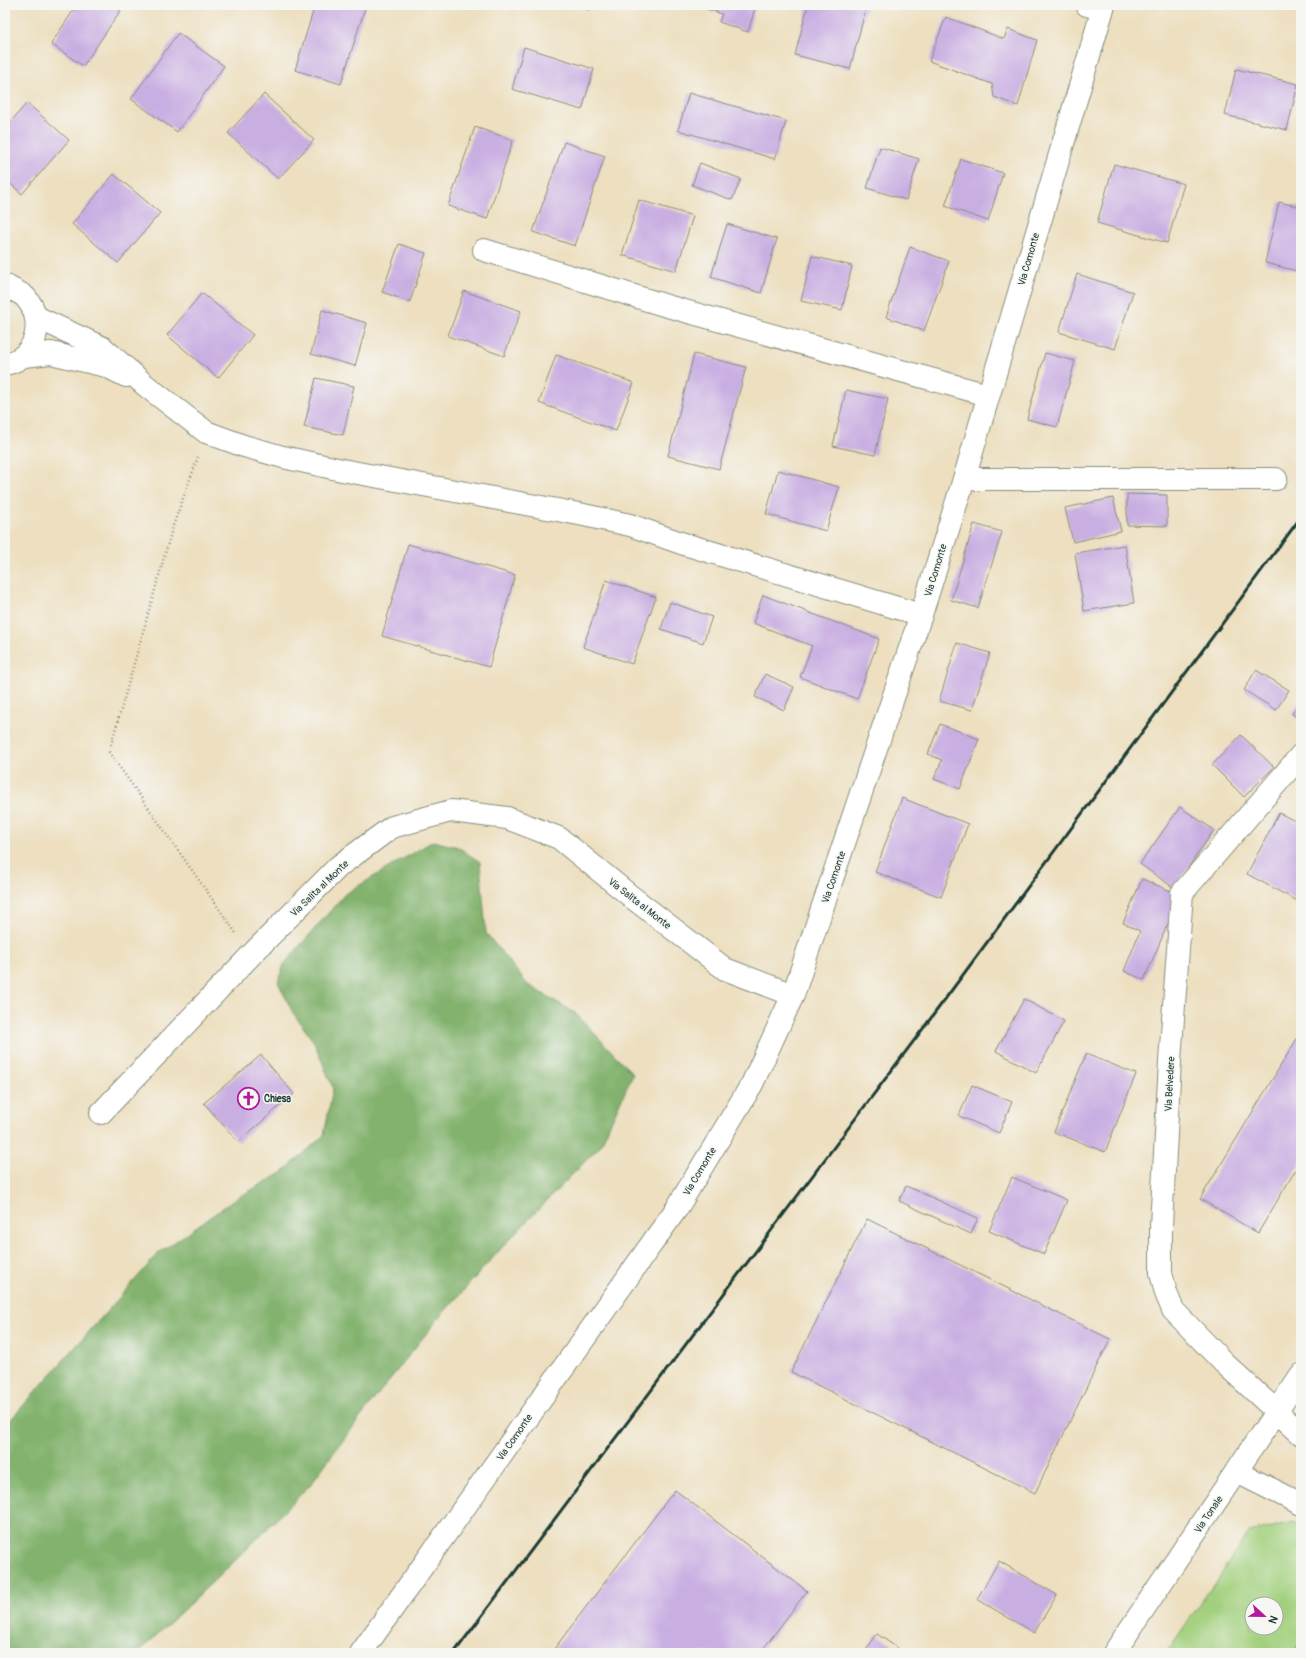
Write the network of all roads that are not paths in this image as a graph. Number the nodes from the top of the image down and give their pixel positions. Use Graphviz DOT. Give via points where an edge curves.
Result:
graph roads {
  1 [pos="1098,6"];
  2 [pos="484,250"];
  3 [pos="6,286"];
  4 [pos="36,317"];
  5 [pos="14,360"];
  6 [pos="145,385"];
  7 [pos="988,395"];
  8 [pos="964,479"];
  9 [pos="1276,479"];
  10 [pos="921,615"];
  11 [pos="1301,755"];
  12 [pos="793,995"];
  13 [pos="101,1113"];
  14 [pos="1301,1375"];
  15 [pos="1276,1412"];
  16 [pos="1301,1434"];
  17 [pos="1237,1472"];
  18 [pos="1301,1504"];
  19 [pos="361,1653"];
  20 [pos="1114,1653"];
  1 -- 7 [label="street, Via Comonte"];
  2 -- 7 [label="street" via="667,306"];
  3 -- 4 [label="street" via="25,297 35,311"];
  4 -- 5 [label="street" via="37,326 32,345"];
  4 -- 6 [label="street" via="103,348"];
  5 -- 6 [label="street" via="51,353 106,366"];
  6 -- 10 [label="street" via="206,432 244,446 283,457 630,525"];
  7 -- 8 [label="street, Via Comonte"];
  8 -- 9 [label="street"];
  8 -- 10 [label="street, Via Comonte"];
  10 -- 12 [label="street, Via Comonte"];
  11 -- 15 [label="street, Via Belvedere" via="1182,893 1161,1226 1161,1273 1173,1310 1224,1364"];
  12 -- 13 [label="street, Via Salita al Monte" via="725,970 559,838 507,818 451,811 392,827 339,866"];
  12 -- 19 [label="street, Via Comonte" via="752,1084 677,1208"];
  14 -- 15 [label="street, Via Tonale"];
  15 -- 16 [label="street, Via Belvedere"];
  15 -- 17 [label="street, Via Tonale"];
  17 -- 18 [label="street"];
  17 -- 20 [label="street, Via Tonale"];
}
